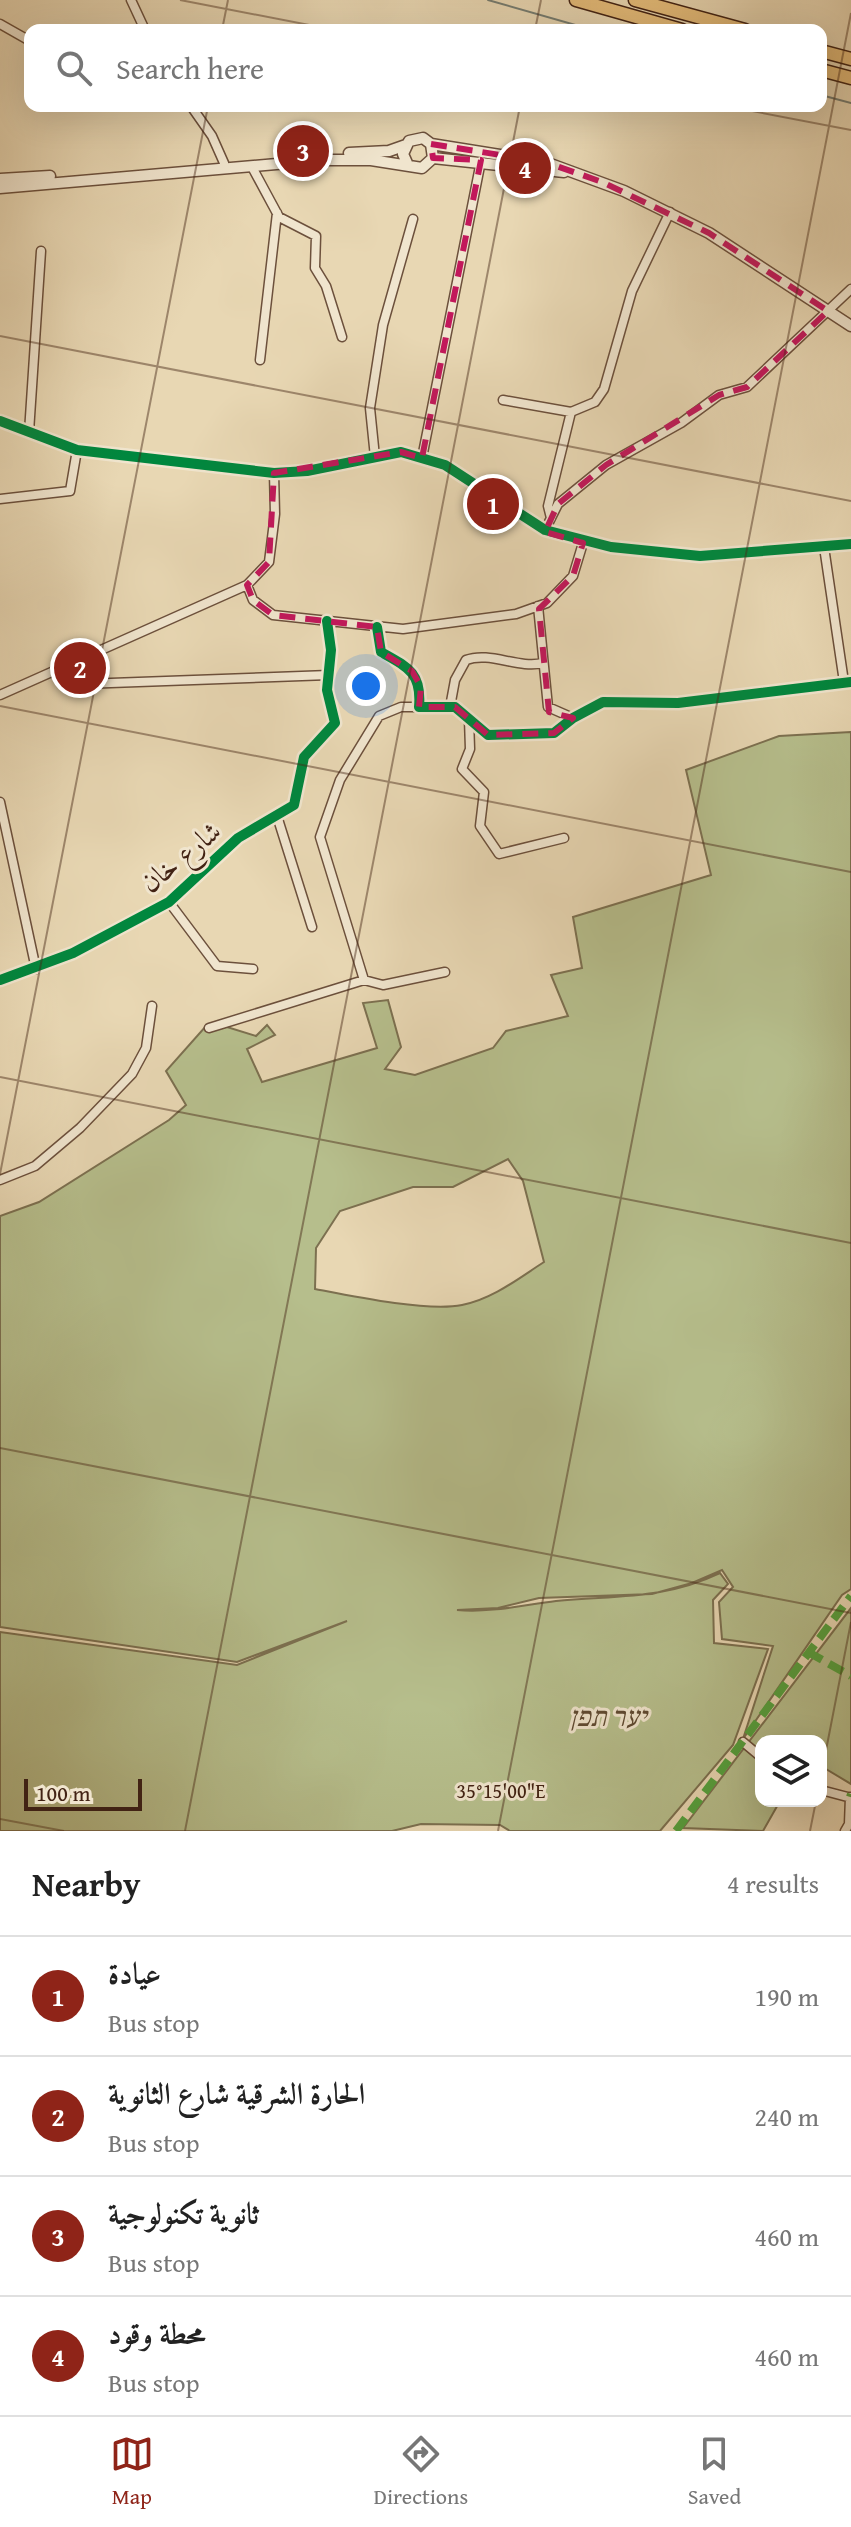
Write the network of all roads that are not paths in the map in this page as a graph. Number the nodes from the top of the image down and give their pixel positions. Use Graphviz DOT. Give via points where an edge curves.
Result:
graph roads {
  1 [pos="131,0"];
  2 [pos="576,0"];
  3 [pos="635,0"];
  4 [pos="0,24"];
  5 [pos="142,24"];
  6 [pos="661,24"];
  7 [pos="723,24"];
  8 [pos="24,38"];
  9 [pos="827,53"];
  10 [pos="851,59"];
  11 [pos="827,72"];
  12 [pos="851,78"];
  13 [pos="195,112"];
  14 [pos="431,144"];
  15 [pos="406,145"];
  16 [pos="433,158"];
  17 [pos="481,161"];
  18 [pos="224,163"];
  19 [pos="407,163"];
  20 [pos="252,167"];
  21 [pos="566,172"];
  22 [pos="0,179"];
  23 [pos="0,188"];
  24 [pos="670,212"];
  25 [pos="277,213"];
  26 [pos="413,219"];
  27 [pos="41,251"];
  28 [pos="851,289"];
  29 [pos="828,311"];
  30 [pos="851,326"];
  31 [pos="342,337"];
  32 [pos="260,360"];
  33 [pos="503,400"];
  34 [pos="571,412"];
  35 [pos="0,421"];
  36 [pos="29,432"];
  37 [pos="77,450"];
  38 [pos="375,457"];
  39 [pos="422,458"];
  40 [pos="274,473"];
  41 [pos="0,499"];
  42 [pos="551,519"];
  43 [pos="545,530"];
  44 [pos="583,543"];
  45 [pos="851,544"];
  46 [pos="824,547"];
  47 [pos="247,585"];
  48 [pos="538,606"];
  49 [pos="327,621"];
  50 [pos="377,627"];
  51 [pos="543,663"];
  52 [pos="59,669"];
  53 [pos="329,675"];
  54 [pos="848,682"];
  55 [pos="0,695"];
  56 [pos="419,707"];
  57 [pos="450,707"];
  58 [pos="573,718"];
  59 [pos="469,719"];
  60 [pos="0,802"];
  61 [pos="277,816"];
  62 [pos="564,838"];
  63 [pos="169,902"];
  64 [pos="312,927"];
  65 [pos="36,969"];
  66 [pos="253,969"];
  67 [pos="445,972"];
  68 [pos="0,980"];
  69 [pos="364,980"];
  70 [pos="152,1006"];
  71 [pos="209,1028"];
  72 [pos="0,1180"];
  73 [pos="743,1742"];
  74 [pos="755,1752"];
  75 [pos="827,1791"];
  76 [pos="851,1797"];
  77 [pos="845,1831"];
  1 -- 5 [label="street"];
  2 -- 6 [label="highway"];
  3 -- 7 [label="highway"];
  4 -- 8 [label="street"];
  9 -- 10 [label="highway"];
  11 -- 12 [label="highway"];
  13 -- 18 [label="street"];
  14 -- 15 [label="street" via="418,138"];
  14 -- 16 [label="street"];
  14 -- 21 [label="street" via="545,162"];
  15 -- 18 [label="street" via="389,151"];
  15 -- 19 [label="street"];
  16 -- 17 [label="street"];
  16 -- 19 [label="street" via="422,168"];
  17 -- 21 [label="street"];
  17 -- 39 [label="street"];
  18 -- 22 [label="street"];
  19 -- 20 [label="street" via="350,160"];
  20 -- 23 [label="street"];
  20 -- 25 [label="street"];
  21 -- 24 [label="street"];
  24 -- 29 [label="street"];
  24 -- 34 [label="street" via="632,291 604,389 595,402"];
  25 -- 31 [label="street" via="316,236 315,268"];
  25 -- 32 [label="street"];
  26 -- 38 [label="street" via="383,325 370,408"];
  27 -- 36 [label="street"];
  28 -- 29 [label="street"];
  29 -- 30 [label="street"];
  29 -- 42 [label="street" via="747,387 719,395 606,465 558,504"];
  33 -- 34 [label="street"];
  34 -- 42 [label="street" via="548,506"];
  35 -- 36 [label="street"];
  36 -- 37 [label="street"];
  37 -- 40 [label="street"];
  37 -- 41 [label="street" via="70,491"];
  38 -- 39 [label="street" via="401,452"];
  38 -- 40 [label="street"];
  39 -- 43 [label="street" via="470,479"];
  40 -- 47 [label="street" via="271,554"];
  42 -- 43 [label="street"];
  43 -- 44 [label="street"];
  44 -- 46 [label="street" via="700,556"];
  44 -- 48 [label="street" via="573,576"];
  45 -- 46 [label="street"];
  46 -- 54 [label="street"];
  47 -- 49 [label="street" via="253,600 273,615"];
  47 -- 52 [label="street"];
  48 -- 50 [label="street" via="516,614 403,629"];
  48 -- 51 [label="street"];
  49 -- 50 [label="street"];
  49 -- 53 [label="street, شارع خان"];
  50 -- 56 [label="street" via="381,652 412,671 421,687"];
  51 -- 57 [label="street" via="530,667 466,660"];
  51 -- 58 [label="street" via="548,707"];
  52 -- 53 [label="street" via="83,684"];
  52 -- 55 [label="street"];
  53 -- 61 [label="street, شارع خان" via="335,723 304,757 294,805"];
  54 -- 58 [label="street" via="678,703 603,702"];
  56 -- 57 [label="street"];
  56 -- 69 [label="street" via="379,716 340,780 320,837"];
  57 -- 59 [label="street"];
  58 -- 59 [label="street" via="554,733 488,735"];
  59 -- 62 [label="street" via="470,749 462,769 481,785 480,826 499,854"];
  60 -- 65 [label="street"];
  61 -- 63 [label="street, شارع خان" via="238,838"];
  61 -- 64 [label="street"];
  63 -- 65 [label="street, شارع خان"];
  63 -- 66 [label="street" via="217,966"];
  65 -- 68 [label="street, شارع خان"];
  67 -- 69 [label="street" via="383,985"];
  69 -- 71 [label="street"];
  70 -- 72 [label="street" via="146,1048 132,1074 35,1166"];
  73 -- 74 [label="street"];
  75 -- 76 [label="street"];
  76 -- 77 [label="street"];
}
